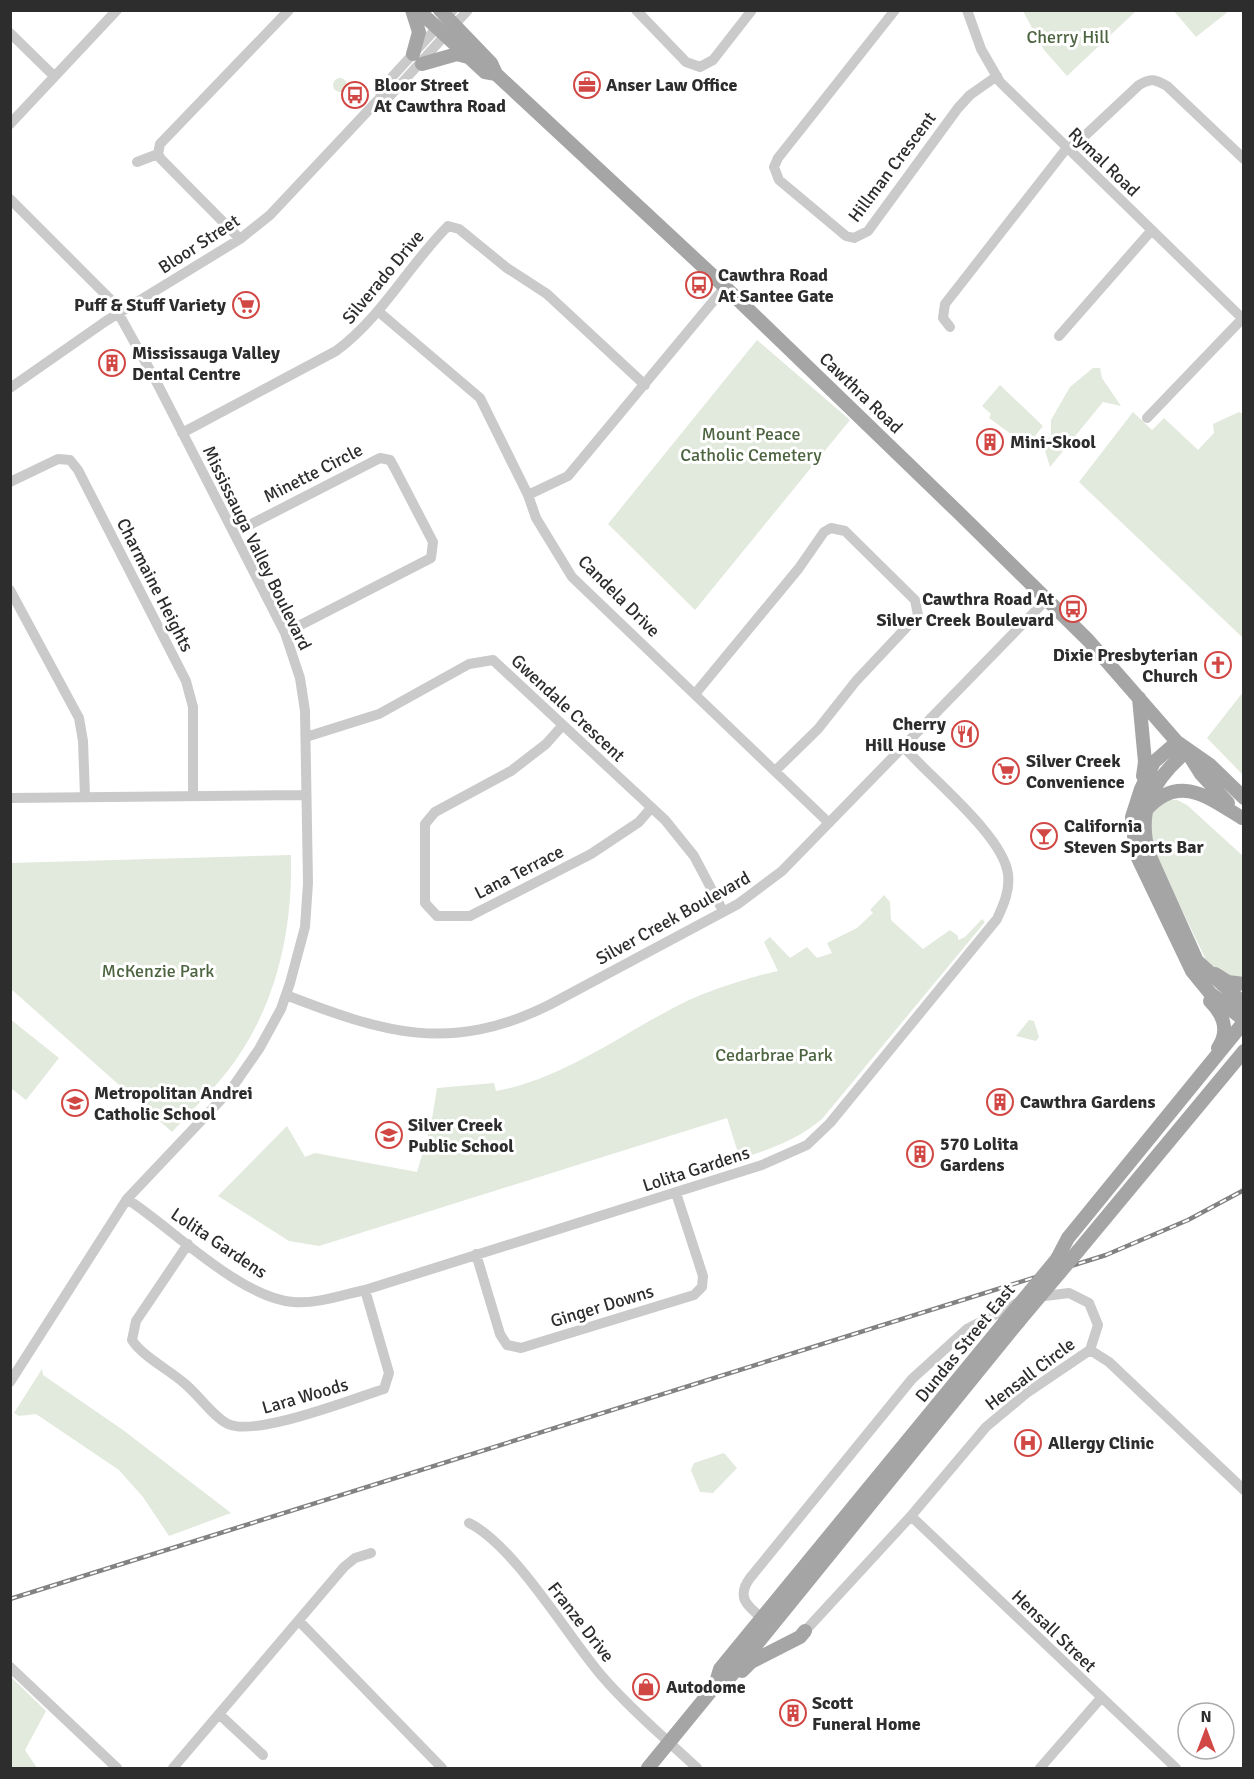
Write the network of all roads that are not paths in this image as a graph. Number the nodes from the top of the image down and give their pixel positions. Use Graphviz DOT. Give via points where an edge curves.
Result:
graph roads {
  1 [pos="117,10"];
  2 [pos="290,10"];
  3 [pos="412,10"];
  4 [pos="418,10"];
  5 [pos="468,10"];
  6 [pos="636,10"];
  7 [pos="752,10"];
  8 [pos="895,10"];
  9 [pos="967,10"];
  10 [pos="447,22"];
  11 [pos="10,33"];
  12 [pos="469,57"];
  13 [pos="417,59"];
  14 [pos="496,74"];
  15 [pos="54,76"];
  16 [pos="997,76"];
  17 [pos="10,124"];
  18 [pos="1066,149"];
  19 [pos="158,154"];
  20 [pos="1244,159"];
  21 [pos="137,162"];
  22 [pos="10,199"];
  23 [pos="1151,231"];
  24 [pos="240,238"];
  25 [pos="725,287"];
  26 [pos="379,312"];
  27 [pos="118,314"];
  28 [pos="1243,319"];
  29 [pos="950,327"];
  30 [pos="1059,336"];
  31 [pos="645,385"];
  32 [pos="10,387"];
  33 [pos="1147,418"];
  34 [pos="182,433"];
  35 [pos="10,482"];
  36 [pos="528,495"];
  37 [pos="234,533"];
  38 [pos="10,590"];
  39 [pos="1046,600"];
  40 [pos="285,633"];
  41 [pos="695,694"];
  42 [pos="1139,698"];
  43 [pos="562,726"];
  44 [pos="306,736"];
  45 [pos="903,746"];
  46 [pos="1182,747"];
  47 [pos="775,771"];
  48 [pos="1141,789"];
  49 [pos="306,795"];
  50 [pos="85,796"];
  51 [pos="193,796"];
  52 [pos="10,798"];
  53 [pos="1244,798"];
  54 [pos="651,808"];
  55 [pos="1145,812"];
  56 [pos="1243,819"];
  57 [pos="829,823"];
  58 [pos="723,911"];
  59 [pos="1202,975"];
  60 [pos="1244,984"];
  61 [pos="286,995"];
  62 [pos="1244,1004"];
  63 [pos="1244,1021"];
  64 [pos="1244,1051"];
  65 [pos="1199,1077"];
  66 [pos="676,1193"];
  67 [pos="127,1199"];
  68 [pos="188,1244"];
  69 [pos="476,1254"];
  70 [pos="365,1290"];
  71 [pos="1090,1350"];
  72 [pos="12,1376"];
  73 [pos="1244,1490"];
  74 [pos="911,1516"];
  75 [pos="469,1523"];
  76 [pos="371,1553"];
  77 [pos="778,1617"];
  78 [pos="762,1618"];
  79 [pos="298,1621"];
  80 [pos="805,1631"];
  81 [pos="10,1667"];
  82 [pos="730,1677"];
  83 [pos="715,1686"];
  84 [pos="1101,1698"];
  85 [pos="219,1714"];
  86 [pos="668,1742"];
  87 [pos="263,1755"];
  88 [pos="117,1768"];
  89 [pos="173,1768"];
  90 [pos="442,1768"];
  91 [pos="648,1768"];
  92 [pos="697,1768"];
  93 [pos="1040,1768"];
  94 [pos="1176,1768"];
  1 -- 15 [label="street"];
  2 -- 19 [label="street" via="165,138"];
  3 -- 13 [label="main road" via="419,32"];
  4 -- 10 [label="main road, Cawthra Road"];
  5 -- 10 [label="street, Bloor Street"];
  6 -- 7 [label="street" via="694,67 713,60"];
  8 -- 16 [label="street, Hillman Crescent" via="774,167 779,180 846,236 854,238 868,231 958,108"];
  9 -- 16 [label="street, Rymal Road" via="981,49"];
  10 -- 12 [label="main road, Cawthra Road"];
  10 -- 13 [label="street, Bloor Street"];
  10 -- 14 [label="main road, Cawthra Road" via="491,63"];
  11 -- 15 [label="street"];
  12 -- 13 [label="main road" via="457,54"];
  12 -- 14 [label="main road, Cawthra Road" via="485,72"];
  13 -- 24 [label="street, Bloor Street" via="390,96 380,98 270,215"];
  14 -- 25 [label="main road, Cawthra Road"];
  15 -- 17 [label="street"];
  16 -- 18 [label="street, Rymal Road"];
  18 -- 20 [label="street" via="1139,85 1156,79"];
  18 -- 23 [label="street, Rymal Road"];
  18 -- 29 [label="street" via="945,304 943,318"];
  19 -- 21 [label="street"];
  19 -- 24 [label="street"];
  22 -- 27 [label="street, Mississauga Valley Boulevard" via="93,280"];
  23 -- 28 [label="street, Rymal Road"];
  23 -- 30 [label="street"];
  24 -- 27 [label="street, Bloor Street"];
  25 -- 31 [label="street"];
  25 -- 39 [label="main road, Cawthra Road"];
  26 -- 31 [label="street, Silverado Drive" via="440,234 448,226 459,229 547,294"];
  26 -- 34 [label="street, Silverado Drive" via="336,351"];
  26 -- 36 [label="street, Candela Drive" via="480,398"];
  27 -- 32 [label="street, Bloor Street"];
  27 -- 34 [label="street, Mississauga Valley Boulevard"];
  28 -- 33 [label="street"];
  31 -- 36 [label="street" via="568,476"];
  34 -- 37 [label="street, Mississauga Valley Boulevard"];
  35 -- 51 [label="street, Charmaine Heights" via="58,459 70,459 78,470 186,681 193,707"];
  36 -- 41 [label="street, Candela Drive" via="536,518 572,577"];
  37 -- 40 [label="street, Mississauga Valley Boulevard"];
  37 -- 40 [label="street, Minette Circle" via="380,458 390,460 394,466 433,542 431,558"];
  38 -- 50 [label="street" via="79,718"];
  39 -- 42 [label="main road, Cawthra Road"];
  39 -- 45 [label="street, Silver Creek Boulevard"];
  40 -- 44 [label="street, Mississauga Valley Boulevard" via="300,678"];
  41 -- 47 [label="street, Candela Drive"];
  41 -- 47 [label="street" via="824,532 831,528 845,531 915,600 918,615 856,681 818,729"];
  42 -- 46 [label="main road, Cawthra Road"];
  42 -- 48 [label="main road" via="1145,762"];
  43 -- 44 [label="street, Gwendale Crescent" via="493,660 481,660 380,714"];
  43 -- 54 [label="street, Gwendale Crescent"];
  43 -- 54 [label="street, Lana Terrace" via="511,771 435,812 425,824 425,903 437,916 470,916 591,854 639,822"];
  44 -- 49 [label="street, Mississauga Valley Boulevard"];
  45 -- 57 [label="street, Silver Creek Boulevard"];
  45 -- 66 [label="street, Lolita Gardens" via="998,847 1008,883 997,918 830,1123 807,1145 762,1165"];
  46 -- 48 [label="main road" via="1154,762"];
  46 -- 53 [label="main road, Cawthra Road" via="1210,765"];
  46 -- 55 [label="main road" via="1150,791"];
  46 -- 56 [label="main road, Cawthra Road"];
  47 -- 57 [label="street, Candela Drive"];
  48 -- 59 [label="main road" via="1132,817 1136,854"];
  49 -- 51 [label="street"];
  49 -- 61 [label="street, Mississauga Valley Boulevard" via="305,927"];
  50 -- 51 [label="street"];
  50 -- 52 [label="street"];
  54 -- 58 [label="street, Gwendale Crescent" via="694,856"];
  55 -- 56 [label="main road" via="1157,798 1176,790 1203,794"];
  55 -- 59 [label="main road" via="1144,838 1149,854"];
  57 -- 58 [label="street, Silver Creek Boulevard" via="782,871"];
  58 -- 61 [label="street, Silver Creek Boulevard" via="540,1010 484,1031 437,1035 392,1030"];
  59 -- 60 [label="main road"];
  59 -- 62 [label="main road"];
  59 -- 63 [label="main road"];
  59 -- 65 [label="main road" via="1197,990 1219,1011 1224,1030 1221,1043"];
  61 -- 67 [label="street, Mississauga Valley Boulevard" via="271,1029 232,1088"];
  63 -- 65 [label="main road, Dundas Street East"];
  64 -- 77 [label="main road, Dundas Street East, bridge"];
  65 -- 78 [label="main road, Dundas Street East, bridge" via="1068,1238 1057,1259"];
  66 -- 69 [label="street, Lolita Gardens"];
  66 -- 69 [label="street, Ginger Downs" via="703,1276 702,1287 694,1295 521,1348 507,1345 500,1334"];
  67 -- 68 [label="street, Lolita Gardens"];
  67 -- 72 [label="street, Mississauga Valley Boulevard"];
  68 -- 70 [label="street, Lolita Gardens" via="243,1284 292,1302"];
  68 -- 70 [label="street, Lara Woods" via="136,1320 132,1340 138,1351 191,1388 227,1424 246,1428 267,1425 384,1389 389,1373"];
  69 -- 70 [label="street, Lolita Gardens"];
  71 -- 73 [label="street" via="1109,1362"];
  71 -- 74 [label="street, Hensall Circle" via="1004,1412"];
  71 -- 78 [label="street, Hensall Circle" via="1098,1330 1096,1316 1086,1300 1069,1293 1028,1298 967,1329 912,1379 746,1583 743,1599"];
  74 -- 80 [label="street, Hensall Circle"];
  74 -- 84 [label="street, Hensall Street"];
  75 -- 86 [label="street, Franze Drive" via="480,1528 512,1560 602,1676"];
  76 -- 79 [label="street" via="344,1567"];
  77 -- 80 [label="main road" via="780,1629 786,1634"];
  77 -- 82 [label="main road, Dundas Street East"];
  78 -- 83 [label="main road, Dundas Street East" via="720,1669"];
  79 -- 85 [label="street"];
  79 -- 90 [label="street"];
  80 -- 82 [label="main road" via="794,1641 751,1662 738,1676"];
  81 -- 88 [label="street"];
  82 -- 83 [label="main road, Dundas Street East"];
  83 -- 86 [label="main road, Dundas Street East"];
  84 -- 93 [label="street"];
  84 -- 94 [label="street, Hensall Street"];
  85 -- 87 [label="street"];
  85 -- 89 [label="street"];
  86 -- 91 [label="main road, Dundas Street East"];
  86 -- 92 [label="street, Franze Drive"];
}
